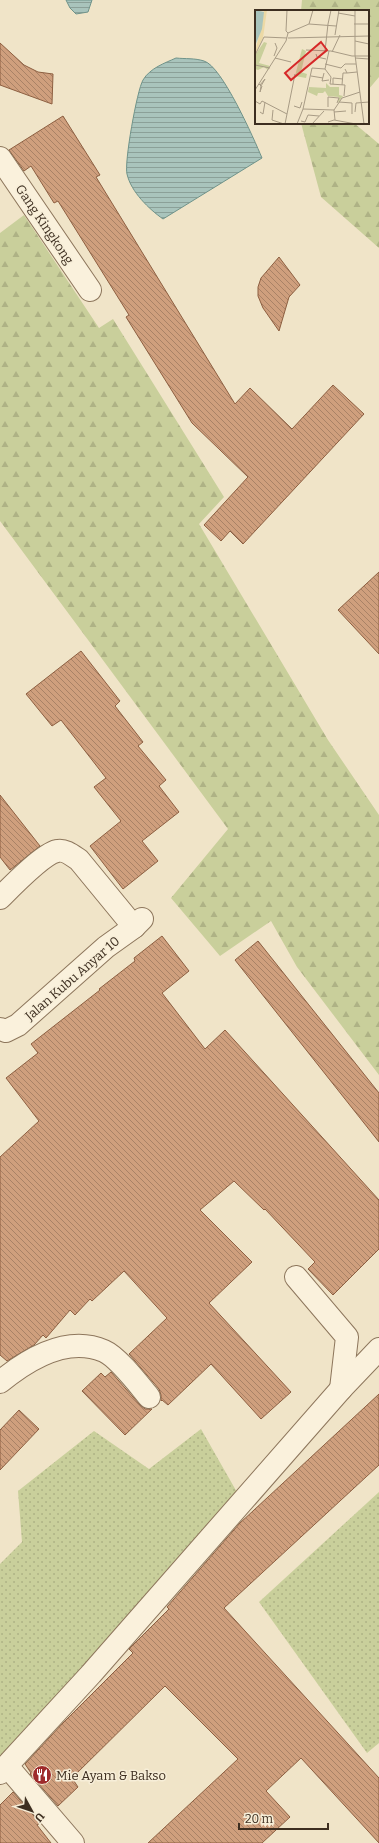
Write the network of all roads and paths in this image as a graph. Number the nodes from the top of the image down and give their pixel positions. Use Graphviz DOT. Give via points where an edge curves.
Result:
graph roads {
  1 [pos="0,158"];
  2 [pos="90,290"];
  3 [pos="0,898"];
  4 [pos="0,1028"];
  5 [pos="296,1277"];
  6 [pos="379,1349"];
  7 [pos="0,1382"];
  8 [pos="341,1389"];
  9 [pos="149,1397"];
  10 [pos="3,1769"];
  11 [pos="73,1843"];
  1 -- 2 [label="street, Gang Kingkong"];
  3 -- 4 [label="street, Jalan Kubu Anyar 10" via="44,858 58,851 69,853 79,860 138,923 106,947 18,1025 6,1030"];
  5 -- 8 [label="street" via="347,1337"];
  6 -- 8 [label="street"];
  7 -- 9 [label="street" via="17,1369 56,1349 83,1346 105,1352 124,1368"];
  8 -- 10 [label="street" via="91,1674"];
  10 -- 11 [label="street"];
}
